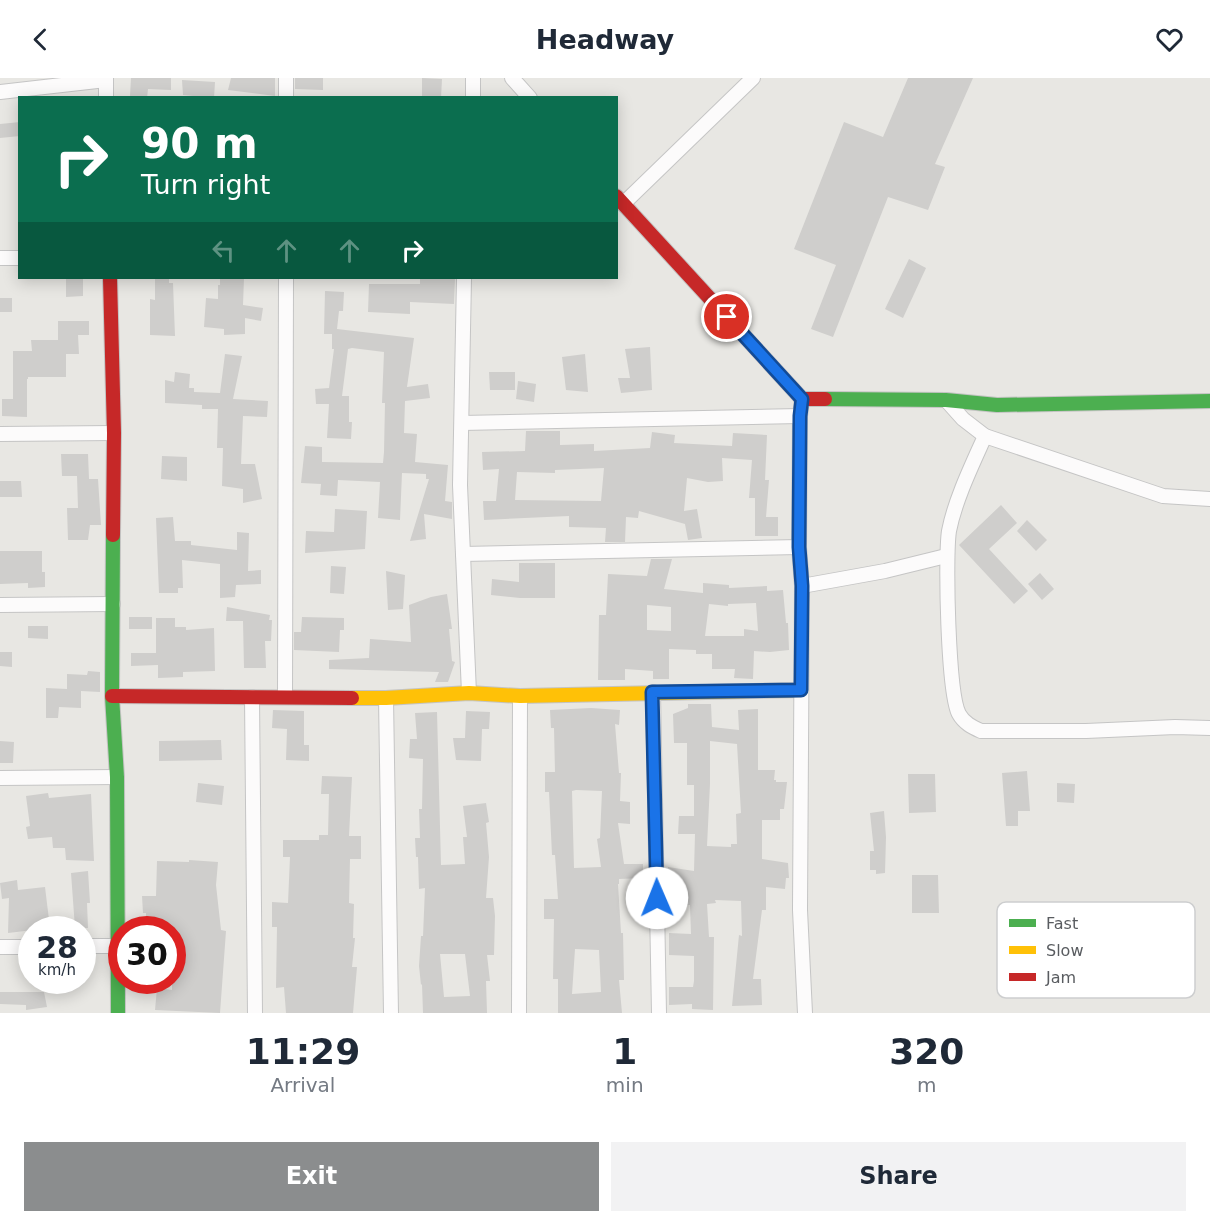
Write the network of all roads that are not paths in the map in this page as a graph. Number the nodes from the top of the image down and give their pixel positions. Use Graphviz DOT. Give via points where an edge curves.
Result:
graph roads {
  1 [pos="286,78"];
  2 [pos="473,78"];
  3 [pos="512,78"];
  4 [pos="753,78"];
  5 [pos="106,79"];
  6 [pos="0,92"];
  7 [pos="106,96"];
  8 [pos="286,96"];
  9 [pos="473,96"];
  10 [pos="528,96"];
  11 [pos="620,200"];
  12 [pos="0,258"];
  13 [pos="18,258"];
  14 [pos="110,279"];
  15 [pos="286,279"];
  16 [pos="464,279"];
  17 [pos="802,399"];
  18 [pos="946,400"];
  19 [pos="1210,401"];
  20 [pos="800,416"];
  21 [pos="462,423"];
  22 [pos="114,433"];
  23 [pos="0,434"];
  24 [pos="985,436"];
  25 [pos="1210,499"];
  26 [pos="799,547"];
  27 [pos="464,554"];
  28 [pos="946,556"];
  29 [pos="802,586"];
  30 [pos="113,604"];
  31 [pos="0,605"];
  32 [pos="801,690"];
  33 [pos="652,692"];
  34 [pos="469,693"];
  35 [pos="112,696"];
  36 [pos="520,696"];
  37 [pos="252,697"];
  38 [pos="285,698"];
  39 [pos="386,698"];
  40 [pos="1210,728"];
  41 [pos="117,777"];
  42 [pos="0,778"];
  43 [pos="118,916"];
  44 [pos="0,947"];
  45 [pos="18,947"];
  46 [pos="118,994"];
  47 [pos="118,1013"];
  48 [pos="255,1013"];
  49 [pos="391,1013"];
  50 [pos="519,1013"];
  51 [pos="659,1013"];
  52 [pos="805,1013"];
  1 -- 8 [label="street"];
  2 -- 9 [label="street"];
  3 -- 10 [label="street"];
  4 -- 11 [label="street"];
  5 -- 6 [label="street"];
  5 -- 7 [label="street"];
  11 -- 17 [label="street"];
  12 -- 13 [label="street"];
  14 -- 22 [label="street"];
  15 -- 38 [label="street"];
  16 -- 21 [label="street"];
  17 -- 18 [label="street"];
  17 -- 20 [label="street"];
  18 -- 19 [label="street" via="996,405"];
  18 -- 24 [label="street"];
  20 -- 21 [label="street"];
  20 -- 26 [label="street"];
  21 -- 27 [label="street"];
  22 -- 23 [label="street"];
  22 -- 30 [label="street"];
  24 -- 25 [label="street" via="1163,496"];
  24 -- 28 [label="street" via="950,529"];
  26 -- 27 [label="street"];
  26 -- 29 [label="street"];
  27 -- 34 [label="street"];
  28 -- 29 [label="street"];
  28 -- 40 [label="street" via="955,700 967,725 981,731"];
  29 -- 32 [label="street"];
  30 -- 31 [label="street"];
  30 -- 35 [label="street"];
  32 -- 33 [label="street"];
  32 -- 52 [label="street" via="800,910"];
  33 -- 36 [label="street"];
  33 -- 51 [label="street"];
  34 -- 36 [label="street"];
  34 -- 39 [label="street"];
  35 -- 37 [label="street"];
  35 -- 41 [label="street"];
  36 -- 50 [label="street"];
  37 -- 38 [label="street"];
  37 -- 48 [label="street"];
  38 -- 39 [label="street"];
  39 -- 49 [label="street"];
  41 -- 42 [label="street"];
  41 -- 43 [label="street"];
  44 -- 45 [label="street"];
  46 -- 47 [label="street"];
}
